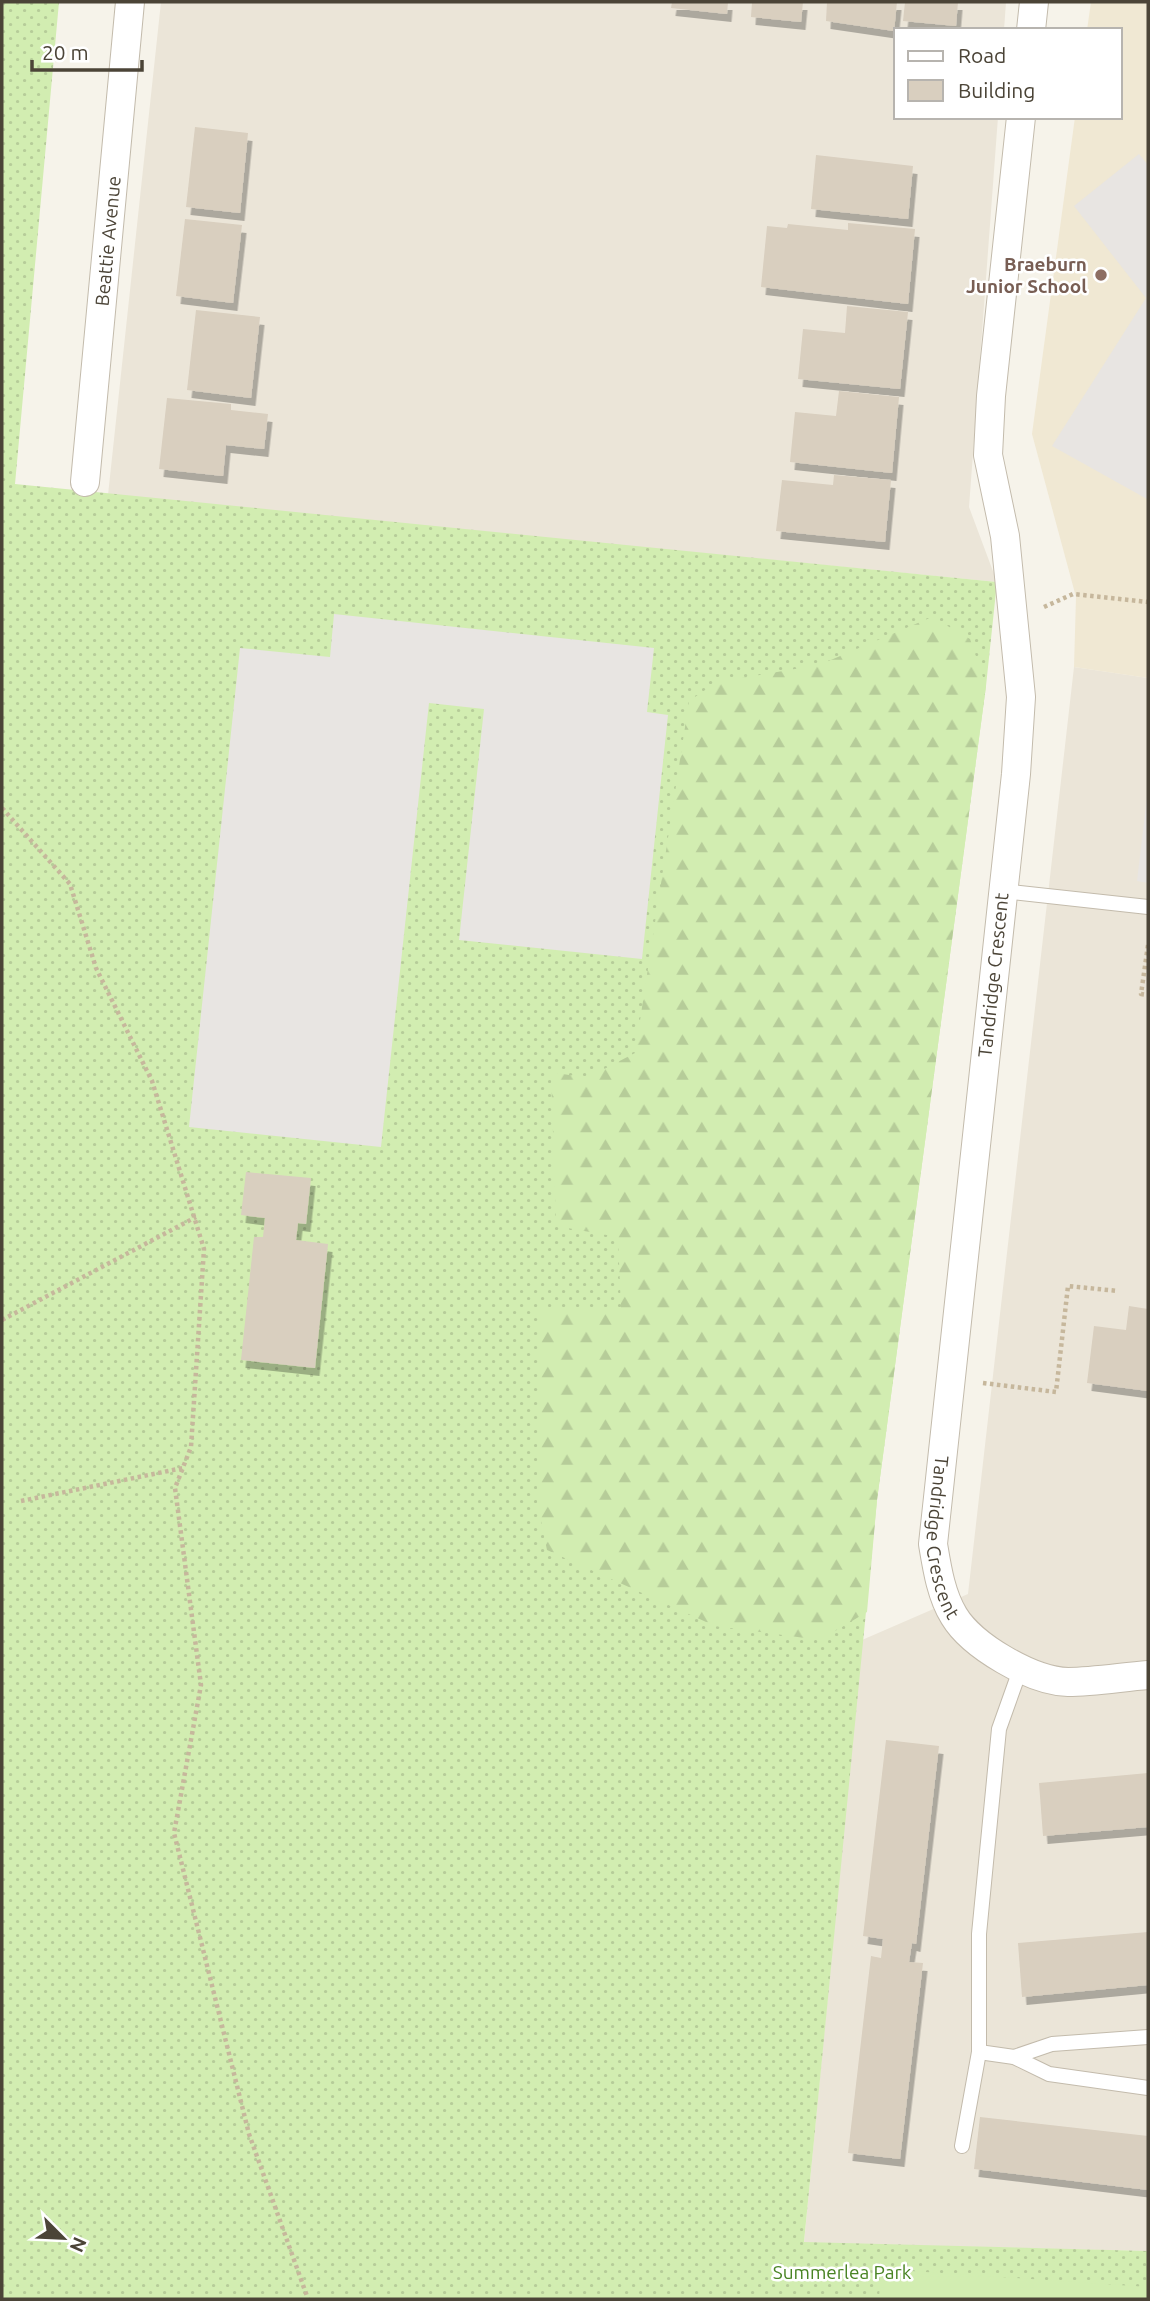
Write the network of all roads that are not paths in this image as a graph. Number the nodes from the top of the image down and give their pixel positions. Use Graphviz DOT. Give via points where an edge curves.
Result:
graph roads {
  1 [pos="131,2"];
  2 [pos="1034,2"];
  3 [pos="1031,28"];
  4 [pos="1021,119"];
  5 [pos="85,482"];
  6 [pos="1002,891"];
  7 [pos="1148,906"];
  8 [pos="1020,1670"];
  9 [pos="1148,1675"];
  10 [pos="1148,2036"];
  11 [pos="979,2052"];
  12 [pos="1014,2057"];
  13 [pos="1148,2088"];
  14 [pos="962,2146"];
  1 -- 5 [label="street, Beattie Avenue"];
  2 -- 3 [label="street"];
  4 -- 6 [label="street, Tandridge Crescent" via="988,455 1005,536 1021,697"];
  6 -- 7 [label="lane"];
  6 -- 8 [label="street, Tandridge Crescent" via="933,1544 940,1581 954,1616 978,1641"];
  8 -- 9 [label="street, Tandridge Crescent" via="1065,1682"];
  8 -- 11 [label="lane" via="999,1729 979,1934"];
  10 -- 12 [label="lane" via="1052,2044"];
  11 -- 12 [label="lane"];
  11 -- 14 [label="lane"];
  12 -- 13 [label="lane" via="1049,2074"];
}
